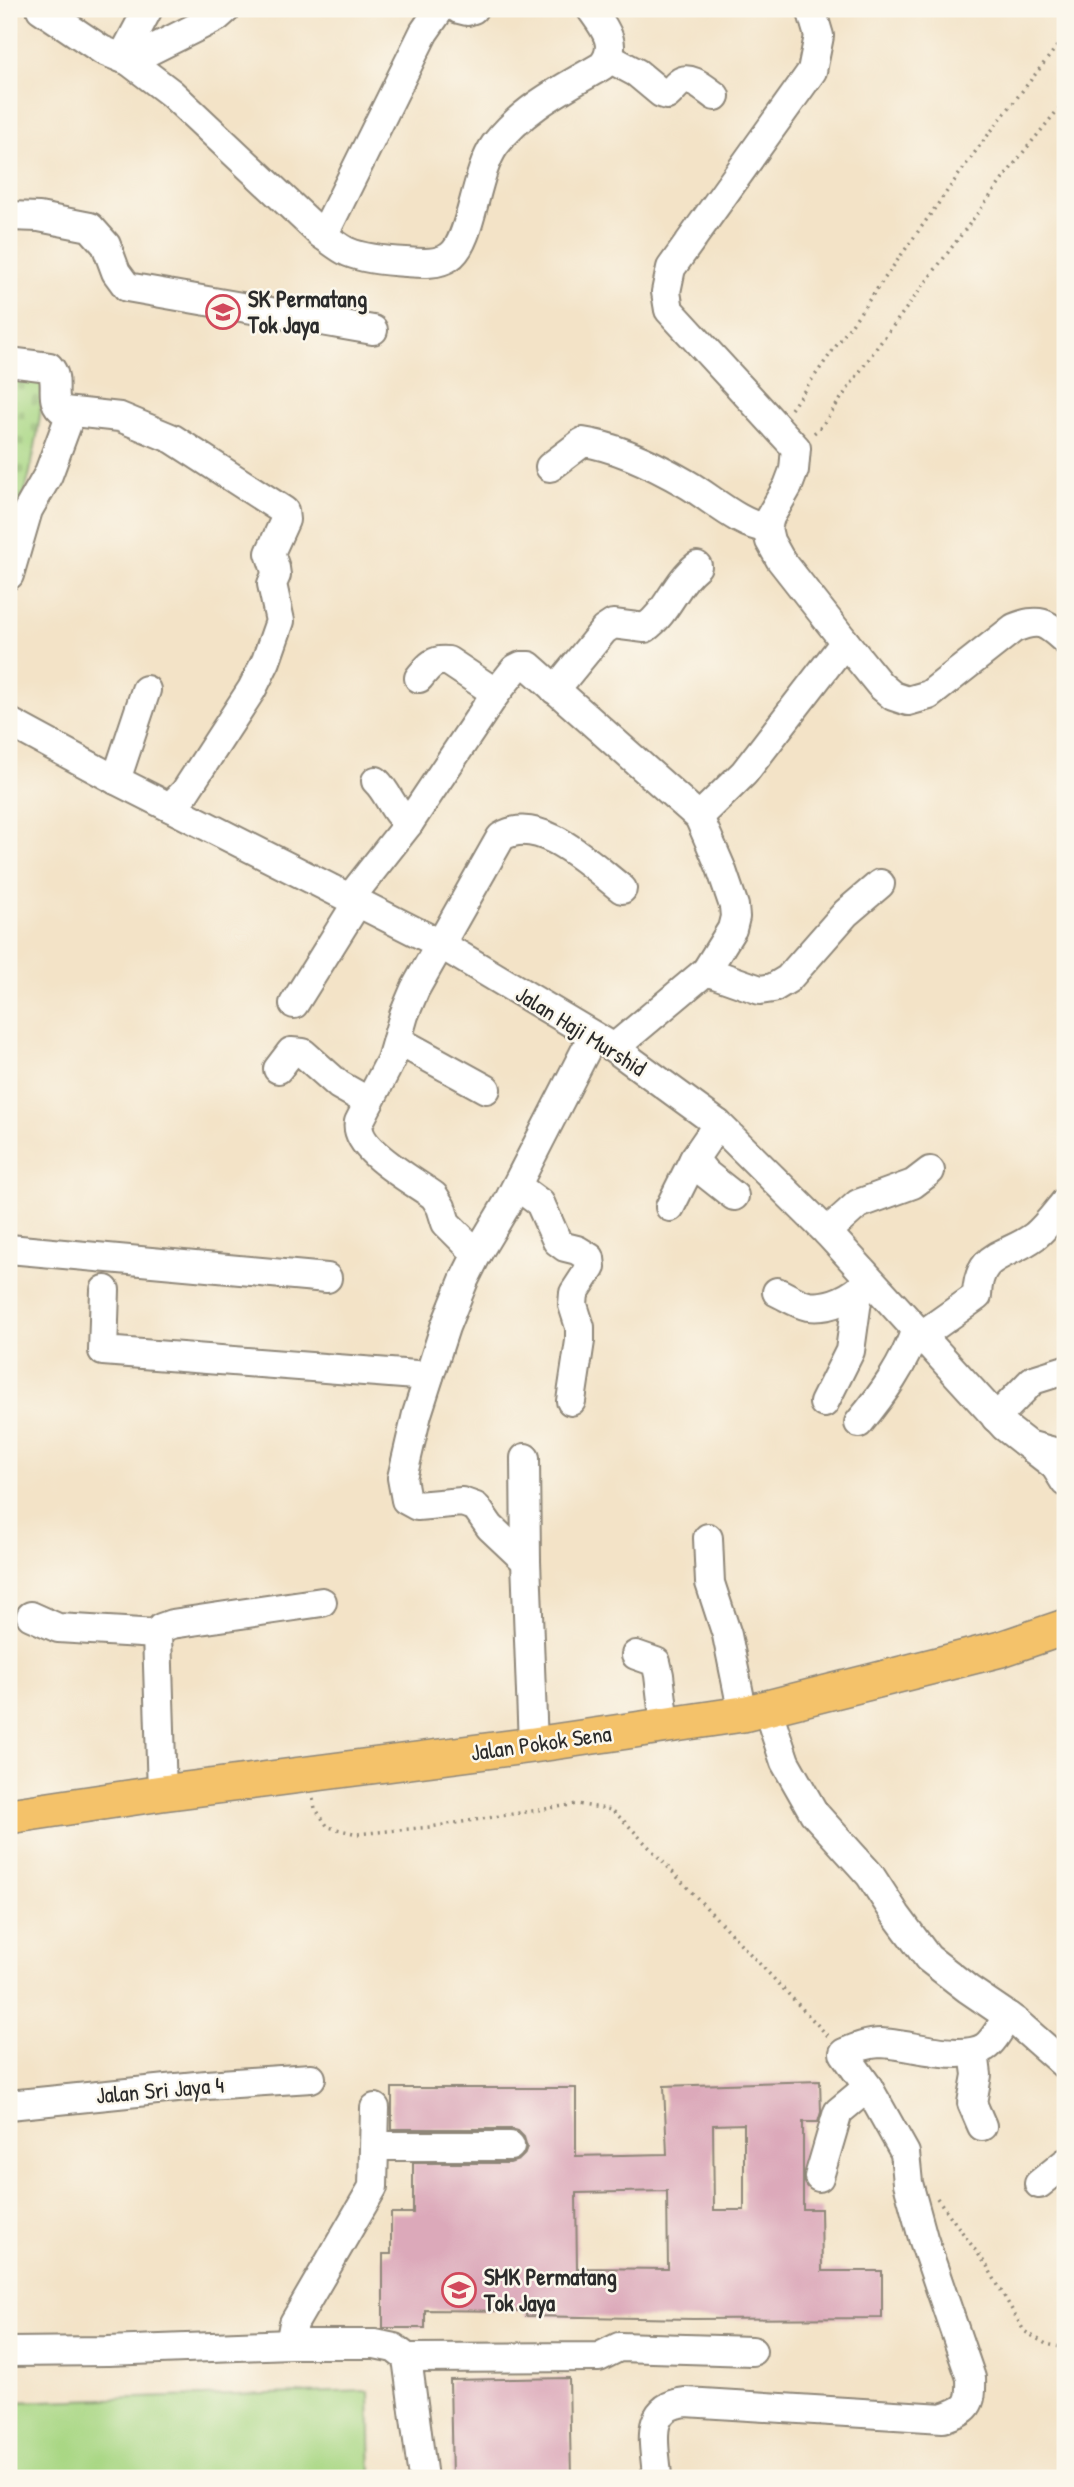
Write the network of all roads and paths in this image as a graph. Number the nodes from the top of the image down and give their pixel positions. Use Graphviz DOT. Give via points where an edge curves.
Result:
graph roads {
  1 [pos="41,9"];
  2 [pos="148,9"];
  3 [pos="226,9"];
  4 [pos="440,9"];
  5 [pos="459,9"];
  6 [pos="473,9"];
  7 [pos="591,9"];
  8 [pos="811,9"];
  9 [pos="1065,36"];
  10 [pos="609,58"];
  11 [pos="125,60"];
  12 [pos="715,96"];
  13 [pos="1065,101"];
  14 [pos="9,216"];
  15 [pos="321,234"];
  16 [pos="373,330"];
  17 [pos="9,362"];
  18 [pos="71,413"];
  19 [pos="787,438"];
  20 [pos="550,467"];
  21 [pos="767,528"];
  22 [pos="697,566"];
  23 [pos="9,575"];
  24 [pos="1065,640"];
  25 [pos="839,650"];
  26 [pos="419,678"];
  27 [pos="146,690"];
  28 [pos="555,690"];
  29 [pos="496,693"];
  30 [pos="9,722"];
  31 [pos="116,780"];
  32 [pos="376,780"];
  33 [pos="170,807"];
  34 [pos="699,817"];
  35 [pos="409,823"];
  36 [pos="880,884"];
  37 [pos="622,890"];
  38 [pos="353,900"];
  39 [pos="440,944"];
  40 [pos="706,971"];
  41 [pos="294,1004"];
  42 [pos="397,1040"];
  43 [pos="603,1042"];
  44 [pos="278,1069"];
  45 [pos="486,1089"];
  46 [pos="369,1102"];
  47 [pos="718,1124"];
  48 [pos="694,1159"];
  49 [pos="930,1171"];
  50 [pos="517,1186"];
  51 [pos="734,1196"];
  52 [pos="1065,1202"];
  53 [pos="670,1206"];
  54 [pos="827,1232"];
  55 [pos="9,1249"];
  56 [pos="477,1254"];
  57 [pos="327,1278"];
  58 [pos="863,1286"];
  59 [pos="105,1290"];
  60 [pos="777,1292"];
  61 [pos="919,1332"];
  62 [pos="1065,1370"];
  63 [pos="429,1376"];
  64 [pos="571,1401"];
  65 [pos="824,1403"];
  66 [pos="996,1418"];
  67 [pos="859,1423"];
  68 [pos="1028,1445"];
  69 [pos="1065,1455"];
  70 [pos="525,1458"];
  71 [pos="1065,1482"];
  72 [pos="708,1538"];
  73 [pos="526,1560"];
  74 [pos="321,1602"];
  75 [pos="31,1616"];
  76 [pos="1065,1627"];
  77 [pos="157,1634"];
  78 [pos="636,1655"];
  79 [pos="755,1711"];
  80 [pos="665,1726"];
  81 [pos="533,1745"];
  82 [pos="305,1774"];
  83 [pos="162,1793"];
  84 [pos="9,1816"];
  85 [pos="1008,2016"];
  86 [pos="974,2052"];
  87 [pos="844,2053"];
  88 [pos="1065,2065"];
  89 [pos="311,2078"];
  90 [pos="868,2087"];
  91 [pos="9,2105"];
  92 [pos="375,2108"];
  93 [pos="982,2126"];
  94 [pos="375,2147"];
  95 [pos="510,2147"];
  96 [pos="1065,2163"];
  97 [pos="819,2177"];
  98 [pos="1038,2185"];
  99 [pos="937,2198"];
  100 [pos="290,2344"];
  101 [pos="1065,2348"];
  102 [pos="752,2351"];
  103 [pos="9,2352"];
  104 [pos="407,2358"];
  105 [pos="423,2478"];
  106 [pos="657,2478"];
  1 -- 11 [label="street"];
  2 -- 11 [label="street"];
  3 -- 11 [label="street"];
  4 -- 15 [label="street"];
  5 -- 6 [label="street"];
  7 -- 10 [label="street" via="609,38"];
  8 -- 19 [label="street" via="819,36 812,71 671,268 666,292 676,319"];
  9 -- 19 [label="path" via="978,148"];
  10 -- 12 [label="street" via="667,95 686,80"];
  10 -- 15 [label="street" via="523,114 496,144 484,162 465,236 447,259 395,262 347,251"];
  11 -- 15 [label="street" via="171,93"];
  13 -- 19 [label="path" via="821,427"];
  14 -- 16 [label="street" via="90,227 106,245 127,287"];
  17 -- 18 [label="street" via="49,367 55,375 54,401"];
  18 -- 23 [label="street" via="48,475 28,510"];
  18 -- 33 [label="street" via="120,417 173,439 284,511 285,520 270,553 280,621 266,662 185,792"];
  19 -- 21 [label="street" via="794,470"];
  20 -- 21 [label="street" via="583,442 597,444 638,459 744,521"];
  21 -- 25 [label="street" via="780,559"];
  22 -- 28 [label="street" via="677,586 654,622 645,628 613,624 604,630"];
  24 -- 25 [label="street" via="1047,624 1030,622 1014,628 929,695 908,701 893,696"];
  25 -- 34 [label="street" via="744,773"];
  26 -- 29 [label="street" via="439,659"];
  27 -- 31 [label="street"];
  28 -- 29 [label="street" via="525,665 515,669"];
  28 -- 34 [label="street"];
  29 -- 35 [label="street"];
  30 -- 31 [label="street, Jalan Haji Murshid"];
  31 -- 33 [label="street, Jalan Haji Murshid"];
  32 -- 35 [label="street"];
  33 -- 38 [label="street, Jalan Haji Murshid"];
  34 -- 40 [label="street" via="728,885 735,917"];
  35 -- 38 [label="street"];
  36 -- 40 [label="street" via="846,913 788,979 773,988 760,990"];
  37 -- 39 [label="street" via="558,840 537,832 510,831 494,848"];
  38 -- 39 [label="street, Jalan Haji Murshid"];
  38 -- 41 [label="street"];
  39 -- 42 [label="street" via="415,989"];
  39 -- 43 [label="street, Jalan Haji Murshid"];
  40 -- 43 [label="street"];
  42 -- 45 [label="street"];
  42 -- 46 [label="street"];
  43 -- 47 [label="street, Jalan Haji Murshid"];
  43 -- 50 [label="street"];
  44 -- 46 [label="street" via="291,1052 303,1053 339,1085"];
  46 -- 56 [label="street" via="358,1130 365,1144 434,1196 446,1223"];
  47 -- 48 [label="street"];
  47 -- 54 [label="street, Jalan Haji Murshid"];
  48 -- 51 [label="street"];
  48 -- 53 [label="street"];
  49 -- 54 [label="street" via="913,1184 858,1204"];
  50 -- 56 [label="street"];
  50 -- 64 [label="street" via="540,1203 556,1241 590,1258 591,1267 574,1293 580,1341"];
  52 -- 61 [label="street" via="1036,1235 987,1263 978,1277 977,1296"];
  54 -- 58 [label="street, Jalan Haji Murshid"];
  55 -- 57 [label="street"];
  56 -- 63 [label="street"];
  58 -- 60 [label="street" via="831,1304 807,1306"];
  58 -- 61 [label="street, Jalan Haji Murshid"];
  58 -- 65 [label="street" via="850,1351"];
  59 -- 63 [label="street" via="103,1352"];
  61 -- 66 [label="street, Jalan Haji Murshid"];
  61 -- 67 [label="street" via="886,1390"];
  62 -- 66 [label="street" via="1033,1380"];
  63 -- 73 [label="street" via="402,1478 406,1500 416,1506 462,1502 476,1507 490,1527"];
  66 -- 68 [label="street, Jalan Haji Murshid"];
  68 -- 69 [label="street, Jalan Haji Murshid"];
  68 -- 71 [label="street" via="1055,1466"];
  70 -- 73 [label="street"];
  72 -- 79 [label="street" via="710,1583"];
  73 -- 81 [label="street"];
  74 -- 77 [label="street" via="172,1624"];
  75 -- 77 [label="street" via="58,1628"];
  76 -- 79 [label="main road, Jalan Pokok Sena" via="988,1652"];
  77 -- 83 [label="street"];
  78 -- 80 [label="street" via="656,1662"];
  79 -- 80 [label="main road, Jalan Pokok Sena"];
  79 -- 85 [label="street" via="814,1813 870,1875 928,1958"];
  80 -- 81 [label="main road, Jalan Pokok Sena"];
  81 -- 82 [label="main road, Jalan Pokok Sena"];
  82 -- 83 [label="main road, Jalan Pokok Sena"];
  82 -- 87 [label="path" via="315,1808 328,1826 357,1834 430,1828 577,1804 612,1811"];
  83 -- 84 [label="main road, Jalan Pokok Sena"];
  85 -- 86 [label="street" via="987,2046"];
  85 -- 88 [label="street"];
  86 -- 87 [label="street" via="919,2051 879,2043"];
  86 -- 93 [label="street" via="972,2103"];
  87 -- 90 [label="street"];
  89 -- 91 [label="street, Jalan Sri Jaya 4"];
  90 -- 97 [label="street" via="838,2112"];
  90 -- 106 [label="street" via="905,2153 923,2238 971,2378 972,2398 964,2410 943,2418 675,2403 664,2410 653,2432"];
  92 -- 94 [label="street"];
  94 -- 95 [label="street"];
  94 -- 100 [label="street" via="373,2187 294,2323"];
  96 -- 98 [label="street"];
  99 -- 101 [label="path" via="987,2266 1024,2331 1046,2344"];
  100 -- 103 [label="street"];
  100 -- 104 [label="street" via="375,2344 394,2348"];
  102 -- 104 [label="street" via="619,2347 599,2357"];
  104 -- 105 [label="street"];
}
